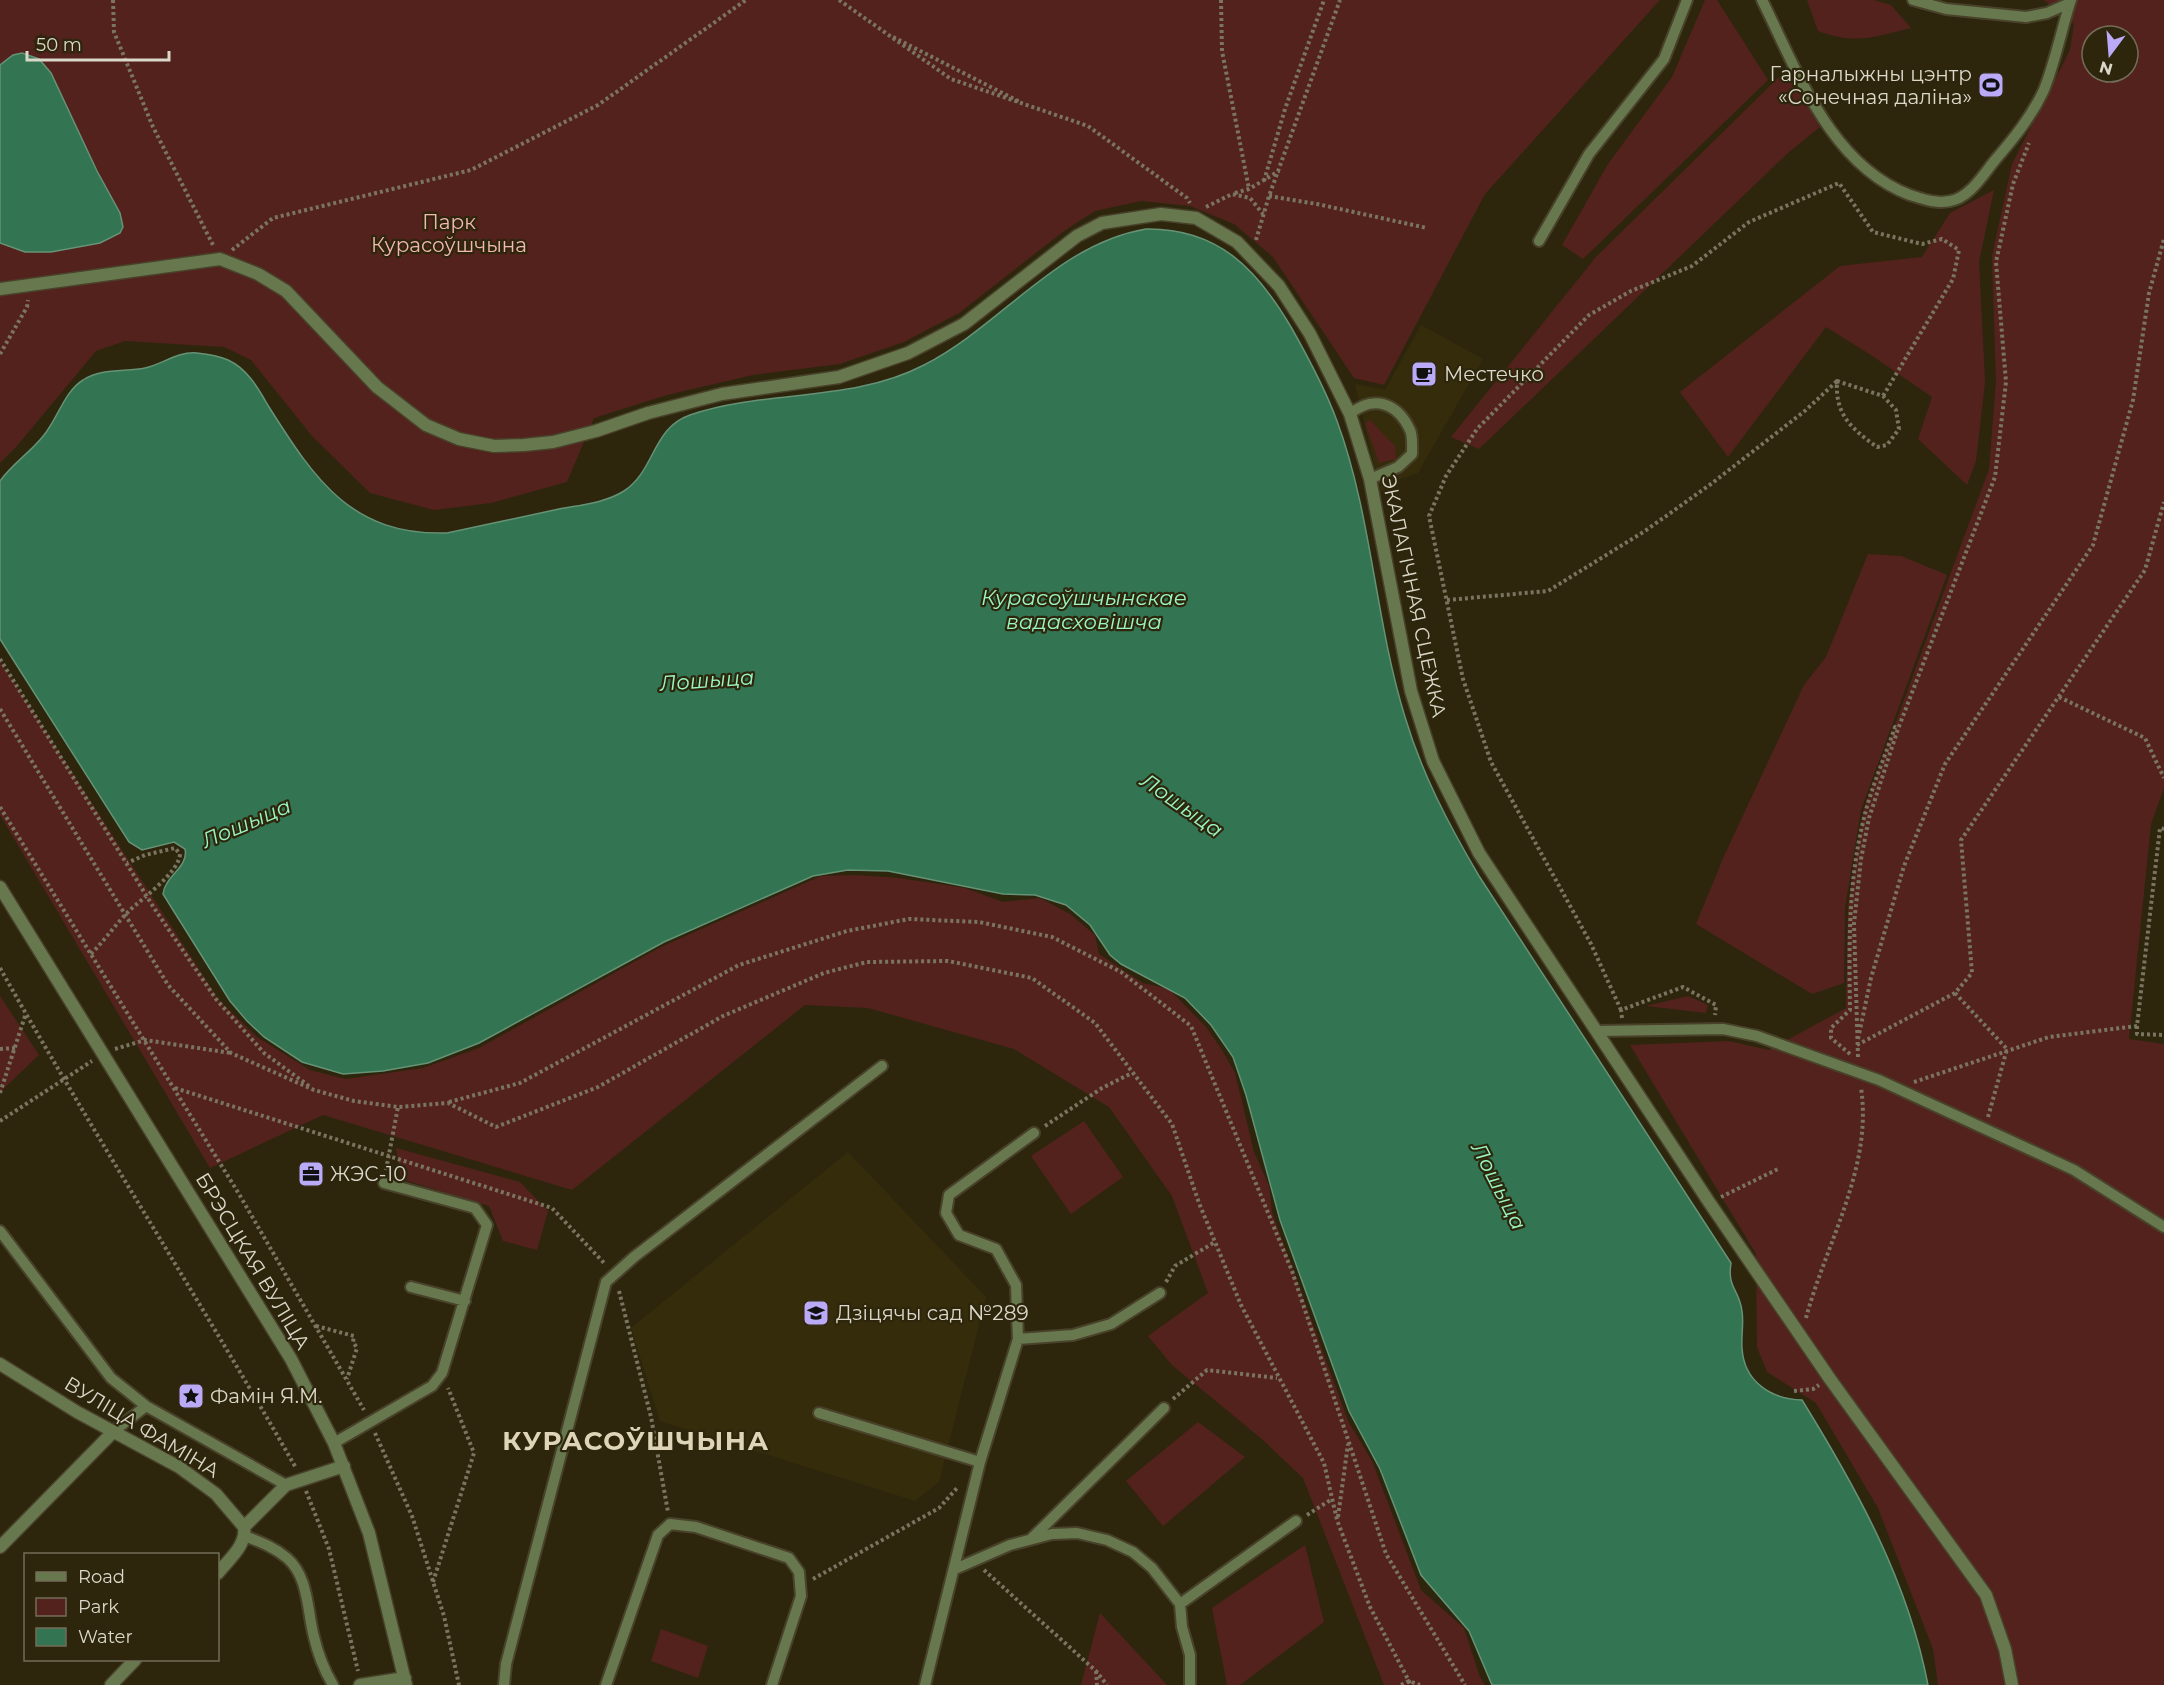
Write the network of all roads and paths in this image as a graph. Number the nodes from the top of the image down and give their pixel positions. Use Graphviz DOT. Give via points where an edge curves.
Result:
graph roads {
  1 [pos="113,0"];
  2 [pos="746,0"];
  3 [pos="840,0"];
  4 [pos="1221,0"];
  5 [pos="1324,0"];
  6 [pos="1340,0"];
  7 [pos="1687,0"];
  8 [pos="1762,0"];
  9 [pos="1913,0"];
  10 [pos="2070,2"];
  11 [pos="877,28"];
  12 [pos="1035,109"];
  13 [pos="2032,136"];
  14 [pos="1279,171"];
  15 [pos="1264,182"];
  16 [pos="1249,189"];
  17 [pos="1232,194"];
  18 [pos="1269,196"];
  19 [pos="1263,214"];
  20 [pos="1196,219"];
  21 [pos="1427,228"];
  22 [pos="2164,239"];
  23 [pos="1539,241"];
  24 [pos="1252,256"];
  25 [pos="220,259"];
  26 [pos="29,285"];
  27 [pos="0,288"];
  28 [pos="0,354"];
  29 [pos="1837,381"];
  30 [pos="1883,396"];
  31 [pos="1350,414"];
  32 [pos="1370,479"];
  33 [pos="2164,502"];
  34 [pos="1447,600"];
  35 [pos="0,659"];
  36 [pos="2059,697"];
  37 [pos="0,709"];
  38 [pos="1898,729"];
  39 [pos="2164,778"];
  40 [pos="0,807"];
  41 [pos="2164,829"];
  42 [pos="127,863"];
  43 [pos="0,887"];
  44 [pos="146,895"];
  45 [pos="126,914"];
  46 [pos="91,954"];
  47 [pos="0,968"];
  48 [pos="1956,993"];
  49 [pos="1622,1010"];
  50 [pos="26,1014"];
  51 [pos="1622,1021"];
  52 [pos="1714,1022"];
  53 [pos="2137,1026"];
  54 [pos="1598,1031"];
  55 [pos="2164,1035"];
  56 [pos="145,1040"];
  57 [pos="1857,1045"];
  58 [pos="15,1048"];
  59 [pos="0,1049"];
  60 [pos="2007,1049"];
  61 [pos="231,1053"];
  62 [pos="104,1054"];
  63 [pos="1858,1059"];
  64 [pos="882,1066"];
  65 [pos="1132,1073"];
  66 [pos="1859,1073"];
  67 [pos="63,1080"];
  68 [pos="1910,1083"];
  69 [pos="174,1088"];
  70 [pos="0,1093"];
  71 [pos="448,1103"];
  72 [pos="398,1107"];
  73 [pos="1988,1118"];
  74 [pos="0,1121"];
  75 [pos="1034,1133"];
  76 [pos="389,1157"];
  77 [pos="1780,1168"];
  78 [pos="384,1183"];
  79 [pos="1709,1202"];
  80 [pos="2164,1227"];
  81 [pos="0,1232"];
  82 [pos="1215,1242"];
  83 [pos="1175,1266"];
  84 [pos="615,1274"];
  85 [pos="411,1287"];
  86 [pos="1160,1293"];
  87 [pos="465,1301"];
  88 [pos="316,1326"];
  89 [pos="1801,1336"];
  90 [pos="1018,1339"];
  91 [pos="359,1340"];
  92 [pos="353,1342"];
  93 [pos="0,1364"];
  94 [pos="442,1373"];
  95 [pos="1278,1378"];
  96 [pos="347,1380"];
  97 [pos="1813,1389"];
  98 [pos="1794,1391"];
  99 [pos="146,1406"];
  100 [pos="1164,1408"];
  101 [pos="819,1413"];
  102 [pos="371,1423"];
  103 [pos="114,1431"];
  104 [pos="1348,1442"];
  105 [pos="334,1443"];
  106 [pos="980,1462"];
  107 [pos="344,1466"];
  108 [pos="302,1480"];
  109 [pos="286,1485"];
  110 [pos="960,1485"];
  111 [pos="1332,1498"];
  112 [pos="1337,1520"];
  113 [pos="1296,1521"];
  114 [pos="670,1524"];
  115 [pos="245,1531"];
  116 [pos="1032,1538"];
  117 [pos="0,1547"];
  118 [pos="974,1562"];
  119 [pos="955,1569"];
  120 [pos="219,1572"];
  121 [pos="433,1582"];
  122 [pos="800,1587"];
  123 [pos="1180,1604"];
  124 [pos="133,1661"];
  125 [pos="1096,1671"];
  126 [pos="405,1682"];
  127 [pos="111,1685"];
  128 [pos="333,1685"];
  129 [pos="361,1685"];
  130 [pos="459,1685"];
  131 [pos="504,1685"];
  132 [pos="606,1685"];
  133 [pos="772,1685"];
  134 [pos="925,1685"];
  135 [pos="1097,1685"];
  136 [pos="1107,1685"];
  137 [pos="1190,1685"];
  138 [pos="1401,1685"];
  139 [pos="1420,1685"];
  140 [pos="1465,1685"];
  141 [pos="2012,1685"];
  1 -- 25 [label="path" via="114,32 153,127"];
  2 -- 25 [label="path" via="598,105 471,170 273,218"];
  3 -- 11 [label="path"];
  4 -- 16 [label="path" via="1222,51"];
  5 -- 15 [label="path"];
  6 -- 14 [label="path"];
  7 -- 23 [label="lane" via="1664,59 1589,154"];
  8 -- 10 [label="lane" via="1815,105 1843,145 1869,172 1929,202 1951,201 1970,190 2030,116 2044,89"];
  9 -- 10 [label="lane" via="1946,9 2026,17"];
  11 -- 12 [label="path"];
  11 -- 12 [label="path" via="951,80"];
  12 -- 20 [label="path" via="1088,126 1187,198"];
  13 -- 38 [label="path" via="2013,184 1996,262 2006,382 1995,477"];
  14 -- 15 [label="path"];
  14 -- 18 [label="path"];
  15 -- 16 [label="path"];
  16 -- 17 [label="path"];
  17 -- 19 [label="path" via="1250,198"];
  17 -- 20 [label="path" via="1205,207"];
  18 -- 19 [label="path"];
  18 -- 21 [label="path"];
  19 -- 24 [label="path"];
  20 -- 24 [label="street, ЭКАЛАГІЧНАЯ СЦЕЖКА" via="1237,242"];
  20 -- 25 [label="street" via="1161,214 1102,223 1077,237 964,324 908,352 838,377 722,394 585,434 524,445 494,446 459,439 426,425 377,387 286,291 258,274"];
  22 -- 57 [label="path" via="2148,293 2133,400 2093,545 1945,764 1904,866 1871,978"];
  24 -- 31 [label="street, ЭКАЛАГІЧНАЯ СЦЕЖКА" via="1279,286 1310,334"];
  25 -- 26 [label="street"];
  26 -- 27 [label="street"];
  26 -- 28 [label="path" via="27,307"];
  29 -- 30 [label="path"];
  29 -- 30 [label="path" via="1836,399 1844,418 1877,447 1887,445 1899,429 1896,410"];
  29 -- 34 [label="path" via="1711,484 1645,531 1548,591"];
  30 -- 34 [label="path" via="1953,279 1959,250 1942,239 1922,244 1873,232 1839,183 1749,222 1692,266 1631,291 1589,315 1477,429 1446,476 1429,516"];
  31 -- 32 [label="street, ЭКАЛАГІЧНАЯ СЦЕЖКА"];
  31 -- 32 [label="lane" via="1362,404 1374,401 1395,410 1412,432 1412,454 1398,468"];
  32 -- 54 [label="street, ЭКАЛАГІЧНАЯ СЦЕЖКА" via="1409,680 1433,761 1479,853"];
  33 -- 36 [label="path" via="2145,570"];
  34 -- 49 [label="path" via="1463,679 1491,762 1591,944"];
  35 -- 42 [label="path"];
  36 -- 39 [label="path" via="2145,738"];
  36 -- 48 [label="path" via="1961,840 1972,973"];
  37 -- 45 [label="path"];
  38 -- 57 [label="path" via="1869,818 1857,884"];
  38 -- 63 [label="path" via="1895,727 1864,818 1849,924 1850,1010 1832,1028 1831,1038"];
  40 -- 46 [label="path"];
  41 -- 53 [label="path" via="2160,828"];
  42 -- 44 [label="path"];
  42 -- 44 [label="path" via="168,848 176,848 180,854 169,874"];
  43 -- 62 [label="street, БРЭСЦКАЯ ВУЛІЦА"];
  44 -- 45 [label="path"];
  44 -- 61 [label="path" via="216,999 264,1053 314,1090"];
  45 -- 46 [label="path"];
  45 -- 61 [label="path" via="168,985"];
  46 -- 56 [label="path"];
  47 -- 50 [label="path"];
  48 -- 57 [label="path"];
  48 -- 60 [label="path"];
  49 -- 51 [label="path"];
  49 -- 52 [label="path" via="1683,987 1716,1005"];
  50 -- 58 [label="path"];
  50 -- 67 [label="path"];
  53 -- 55 [label="path" via="2137,1034"];
  53 -- 60 [label="path" via="2049,1037"];
  54 -- 66 [label="lane" via="1723,1029 1756,1036"];
  54 -- 79 [label="street, ЭКАЛАГІЧНАЯ СЦЕЖКА"];
  56 -- 61 [label="path"];
  56 -- 62 [label="path"];
  56 -- 69 [label="path"];
  57 -- 63 [label="path"];
  58 -- 59 [label="path"];
  58 -- 70 [label="path"];
  60 -- 68 [label="path"];
  60 -- 73 [label="path"];
  62 -- 67 [label="path"];
  62 -- 105 [label="street, БРЭСЦКАЯ ВУЛІЦА" via="291,1359"];
  63 -- 66 [label="path"];
  64 -- 84 [label="lane"];
  65 -- 75 [label="path"];
  66 -- 80 [label="lane" via="2074,1170"];
  66 -- 89 [label="path" via="1864,1107 1861,1154"];
  67 -- 74 [label="path"];
  67 -- 108 [label="path" via="222,1339"];
  69 -- 76 [label="path"];
  69 -- 88 [label="path"];
  71 -- 104 [label="path" via="520,1083 739,965 848,931 909,919 979,922 1052,937 1121,972 1191,1026 1292,1271"];
  72 -- 76 [label="path"];
  75 -- 90 [label="lane" via="949,1195 946,1213 959,1235 996,1249 1017,1285"];
  76 -- 78 [label="path"];
  76 -- 84 [label="path" via="552,1208"];
  77 -- 79 [label="path"];
  78 -- 87 [label="lane" via="475,1208 481,1216 487,1225"];
  79 -- 89 [label="street, ЭКАЛАГІЧНАЯ СЦЕЖКА"];
  81 -- 99 [label="lane" via="111,1378"];
  82 -- 83 [label="path"];
  84 -- 114 [label="path" via="651,1417"];
  84 -- 131 [label="lane" via="606,1282 599,1303 506,1664"];
  85 -- 87 [label="lane"];
  86 -- 90 [label="lane" via="1111,1324 1073,1335"];
  87 -- 94 [label="lane"];
  88 -- 92 [label="path" via="354,1336"];
  88 -- 96 [label="path"];
  89 -- 141 [label="street, ЭКАЛАГІЧНАЯ СЦЕЖКА" via="1986,1595 2005,1649"];
  90 -- 106 [label="lane"];
  91 -- 92 [label="path"];
  92 -- 96 [label="path" via="357,1348"];
  93 -- 103 [label="street, ВУЛІЦА ФАМІНА"];
  94 -- 102 [label="lane" via="432,1386"];
  94 -- 121 [label="path" via="474,1453"];
  95 -- 100 [label="path" via="1207,1370"];
  96 -- 102 [label="path"];
  97 -- 98 [label="path"];
  99 -- 103 [label="lane"];
  99 -- 109 [label="lane"];
  100 -- 116 [label="lane"];
  101 -- 106 [label="lane"];
  102 -- 105 [label="lane"];
  102 -- 121 [label="path" via="412,1516"];
  103 -- 115 [label="street, ВУЛІЦА ФАМІНА" via="179,1467 216,1494"];
  103 -- 117 [label="street"];
  104 -- 112 [label="path"];
  104 -- 140 [label="path" via="1386,1554"];
  105 -- 107 [label="street, БРЭСЦКАЯ ВУЛІЦА"];
  106 -- 119 [label="lane"];
  107 -- 108 [label="street"];
  107 -- 126 [label="street, БРЭСЦКАЯ ВУЛІЦА" via="369,1533"];
  108 -- 109 [label="street"];
  108 -- 129 [label="path" via="329,1549"];
  109 -- 115 [label="street"];
  110 -- 122 [label="path" via="939,1508"];
  111 -- 113 [label="path"];
  113 -- 123 [label="lane"];
  114 -- 122 [label="lane" via="696,1527 789,1558 799,1572"];
  114 -- 132 [label="lane" via="658,1535"];
  115 -- 120 [label="street" via="240,1546"];
  115 -- 128 [label="lane" via="289,1560 304,1587 313,1635"];
  116 -- 118 [label="lane"];
  116 -- 123 [label="lane" via="1077,1533 1125,1548 1152,1568"];
  118 -- 119 [label="lane"];
  118 -- 125 [label="path"];
  119 -- 134 [label="lane"];
  121 -- 130 [label="path"];
  122 -- 133 [label="lane" via="801,1596"];
  123 -- 137 [label="lane" via="1190,1655"];
  124 -- 127 [label="street"];
  125 -- 135 [label="path"];
  125 -- 136 [label="path"];
  126 -- 129 [label="street"];
  138 -- 139 [label="path" via="1409,1681"];
}
